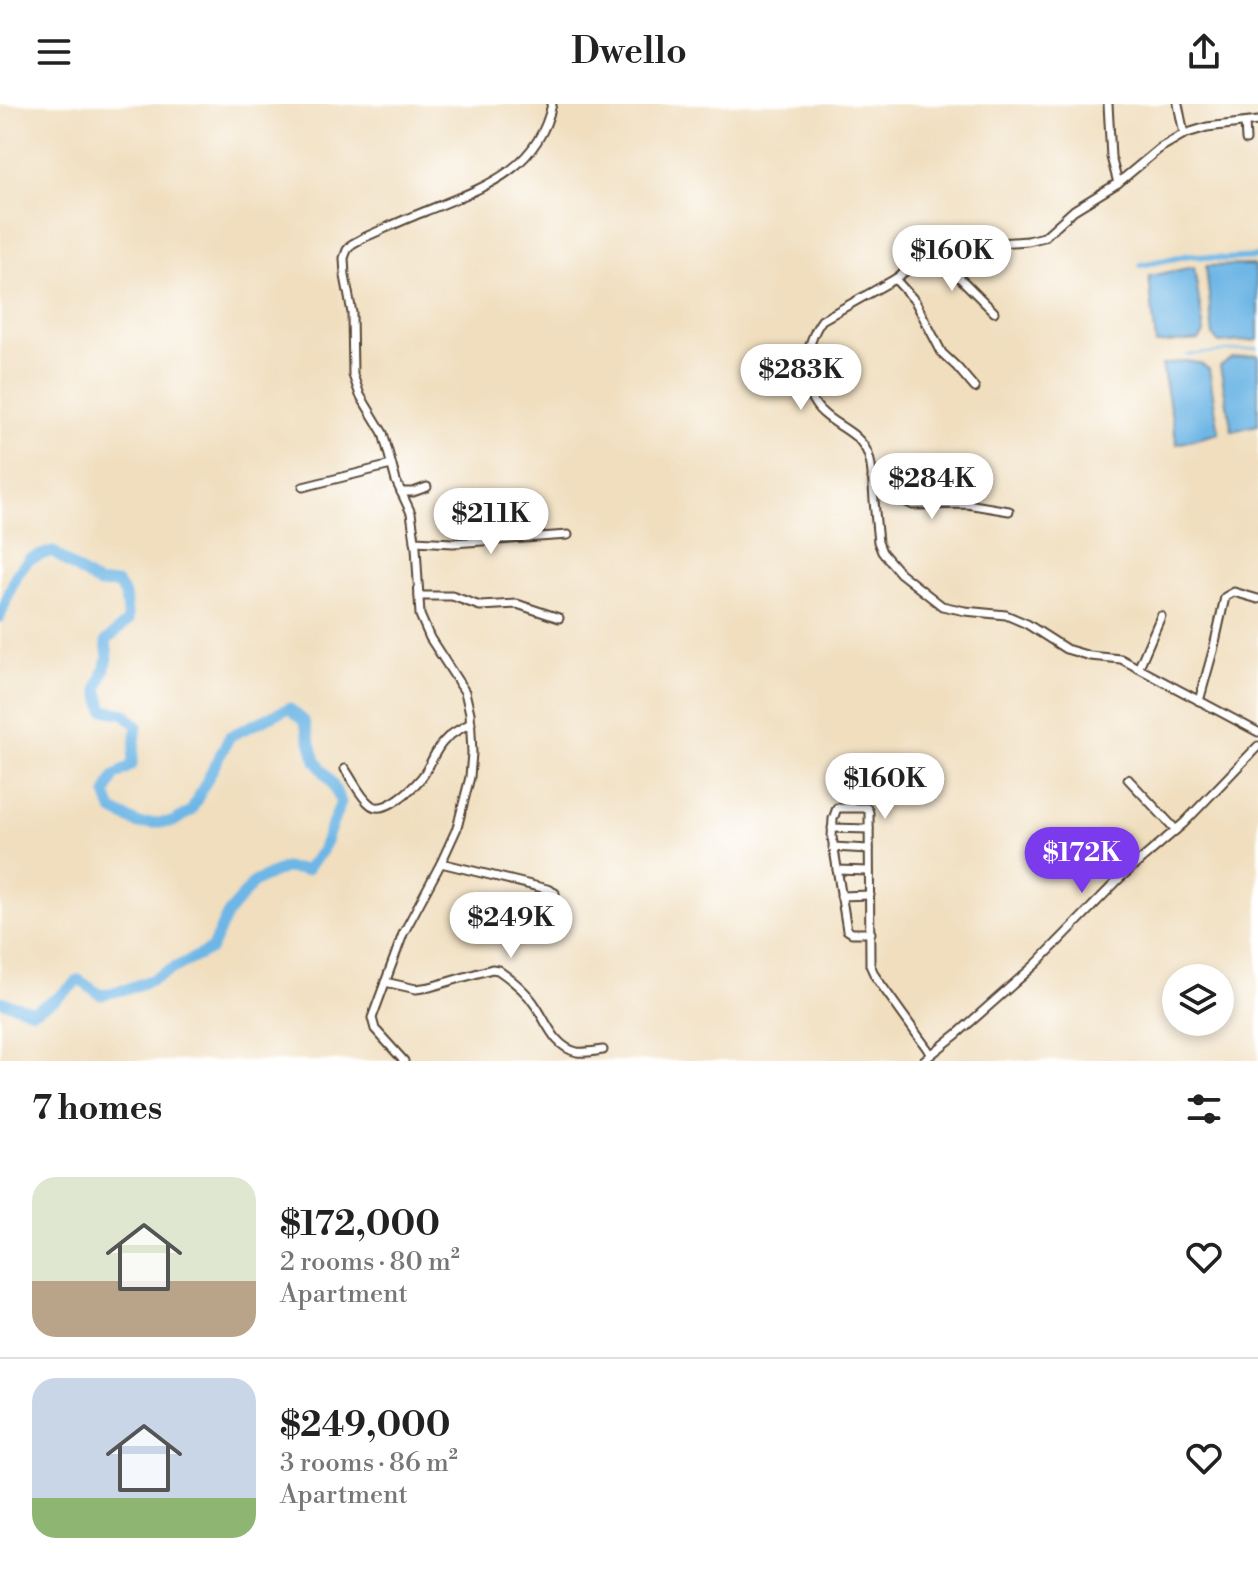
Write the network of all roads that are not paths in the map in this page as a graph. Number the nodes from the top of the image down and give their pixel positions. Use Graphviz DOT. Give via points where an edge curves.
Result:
graph roads {
  1 [pos="552,104"];
  2 [pos="1108,104"];
  3 [pos="1178,104"];
  4 [pos="1258,121"];
  5 [pos="1245,123"];
  6 [pos="1184,134"];
  7 [pos="1246,140"];
  8 [pos="1118,183"];
  9 [pos="940,251"];
  10 [pos="895,279"];
  11 [pos="994,312"];
  12 [pos="975,388"];
  13 [pos="391,465"];
  14 [pos="872,478"];
  15 [pos="303,487"];
  16 [pos="427,487"];
  17 [pos="401,492"];
  18 [pos="1009,511"];
  19 [pos="568,535"];
  20 [pos="415,541"];
  21 [pos="419,596"];
  22 [pos="1258,599"];
  23 [pos="1161,616"];
  24 [pos="559,618"];
  25 [pos="1139,667"];
  26 [pos="1199,701"];
  27 [pos="471,723"];
  28 [pos="1258,732"];
  29 [pos="1258,746"];
  30 [pos="345,769"];
  31 [pos="1128,779"];
  32 [pos="832,828"];
  33 [pos="869,829"];
  34 [pos="1176,830"];
  35 [pos="833,847"];
  36 [pos="869,849"];
  37 [pos="441,863"];
  38 [pos="837,870"];
  39 [pos="869,871"];
  40 [pos="555,893"];
  41 [pos="870,895"];
  42 [pos="841,896"];
  43 [pos="871,933"];
  44 [pos="385,982"];
  45 [pos="603,1050"];
  46 [pos="931,1054"];
  47 [pos="404,1061"];
  48 [pos="923,1061"];
  1 -- 13 [label="street" via="541,137 513,168 347,250 353,375 383,433"];
  2 -- 8 [label="street"];
  3 -- 6 [label="street"];
  4 -- 5 [label="street"];
  5 -- 6 [label="street"];
  5 -- 7 [label="street"];
  6 -- 8 [label="street"];
  8 -- 9 [label="street" via="1038,240"];
  9 -- 10 [label="street"];
  9 -- 11 [label="street"];
  10 -- 12 [label="street" via="915,301 942,353"];
  10 -- 14 [label="street" via="822,320 807,360 814,403 861,441"];
  13 -- 15 [label="street"];
  13 -- 17 [label="street"];
  14 -- 18 [label="street" via="884,491 913,505 967,504"];
  14 -- 25 [label="street" via="882,552 936,602 951,609 1006,615 1066,649"];
  16 -- 17 [label="street"];
  17 -- 20 [label="street"];
  19 -- 20 [label="street"];
  20 -- 21 [label="street"];
  21 -- 24 [label="street" via="452,596 480,606 517,604"];
  21 -- 27 [label="street" via="424,629 462,685"];
  22 -- 26 [label="street" via="1234,592 1225,597"];
  23 -- 25 [label="street"];
  25 -- 26 [label="street"];
  26 -- 28 [label="street"];
  27 -- 30 [label="street" via="446,738 423,776 381,808 365,800"];
  27 -- 37 [label="street" via="470,777"];
  29 -- 34 [label="street"];
  31 -- 34 [label="street"];
  32 -- 33 [label="street"];
  32 -- 33 [label="street" via="837,808 862,807 869,812"];
  32 -- 35 [label="street"];
  33 -- 36 [label="street"];
  34 -- 46 [label="street" via="1121,877 1036,964"];
  35 -- 36 [label="street"];
  35 -- 38 [label="street"];
  36 -- 39 [label="street"];
  37 -- 40 [label="street"];
  37 -- 44 [label="street" via="403,934"];
  38 -- 39 [label="street"];
  38 -- 42 [label="street"];
  39 -- 41 [label="street"];
  41 -- 42 [label="street"];
  41 -- 43 [label="street"];
  42 -- 43 [label="street" via="847,930"];
  43 -- 46 [label="street" via="872,972"];
  44 -- 45 [label="street" via="416,989 498,970 531,999 568,1048"];
  44 -- 47 [label="street" via="373,1024"];
  46 -- 48 [label="street"];
}
